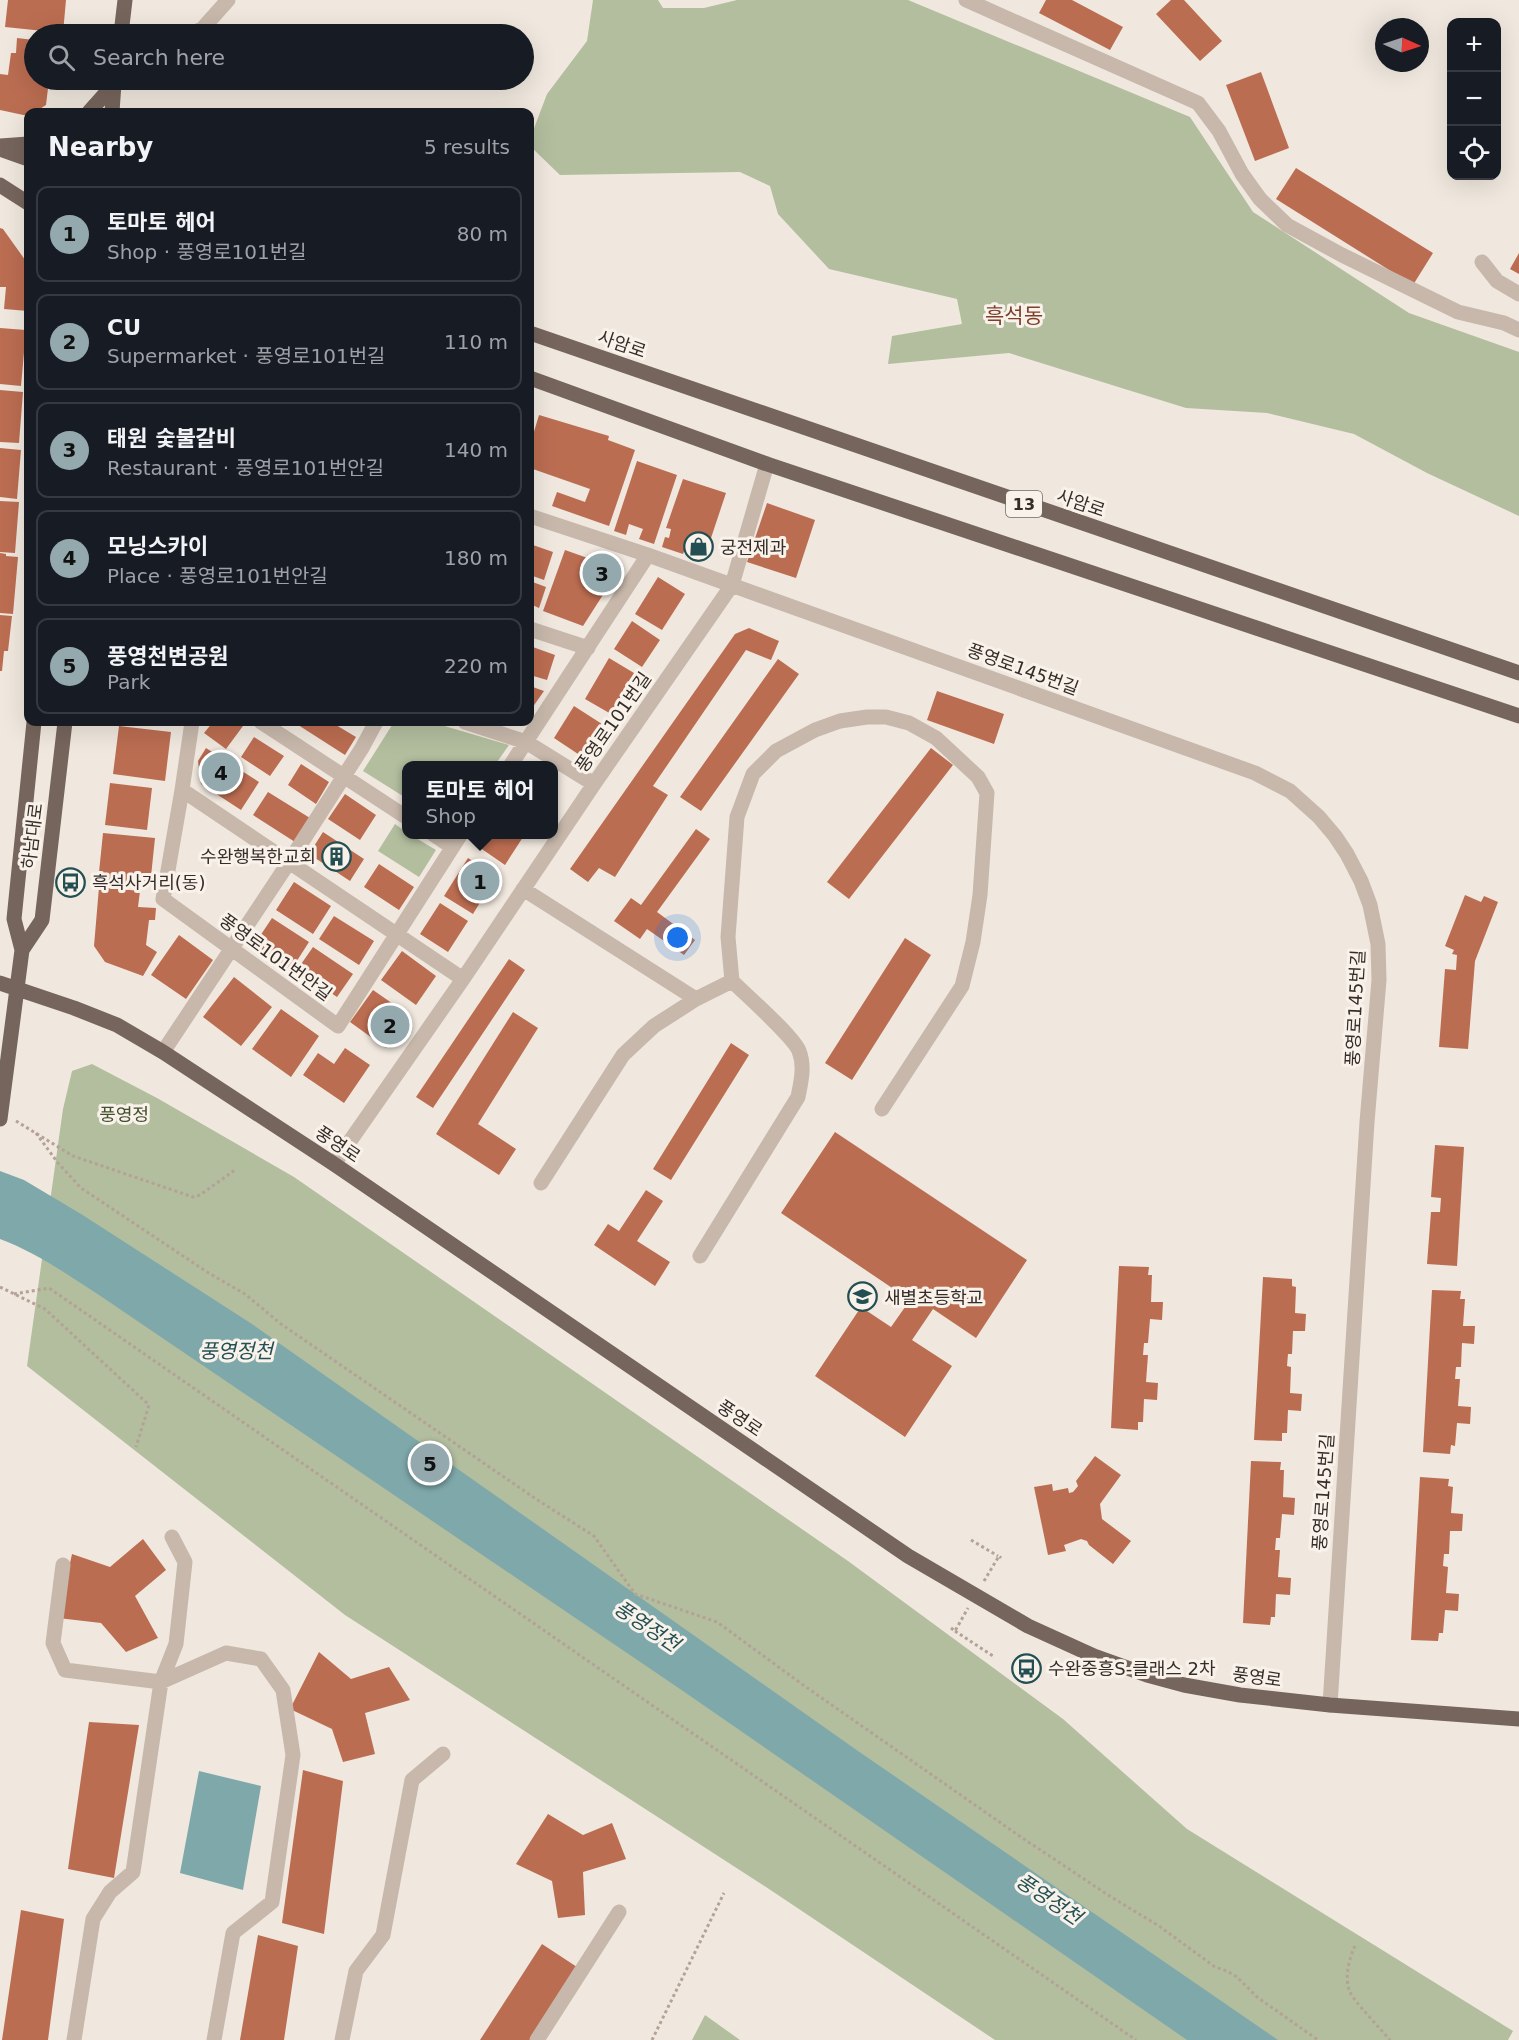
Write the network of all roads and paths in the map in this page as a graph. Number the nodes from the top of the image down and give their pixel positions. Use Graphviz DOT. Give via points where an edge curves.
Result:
graph roads {
  1 [pos="125,0"];
  2 [pos="228,0"];
  3 [pos="966,0"];
  4 [pos="122,24"];
  5 [pos="207,24"];
  6 [pos="107,90"];
  7 [pos="113,90"];
  8 [pos="92,108"];
  9 [pos="112,108"];
  10 [pos="24,145"];
  11 [pos="0,148"];
  12 [pos="24,157"];
  13 [pos="0,184"];
  14 [pos="24,193"];
  15 [pos="24,200"];
  16 [pos="1482,262"];
  17 [pos="1519,294"];
  18 [pos="1519,330"];
  19 [pos="534,334"];
  20 [pos="534,379"];
  21 [pos="767,464"];
  22 [pos="534,517"];
  23 [pos="648,555"];
  24 [pos="732,585"];
  25 [pos="534,630"];
  26 [pos="588,648"];
  27 [pos="1519,674"];
  28 [pos="1519,716"];
  29 [pos="34,726"];
  30 [pos="65,726"];
  31 [pos="191,726"];
  32 [pos="267,726"];
  33 [pos="374,726"];
  34 [pos="477,726"];
  35 [pos="526,742"];
  36 [pos="513,761"];
  37 [pos="557,761"];
  38 [pos="558,762"];
  39 [pos="344,776"];
  40 [pos="594,784"];
  41 [pos="182,790"];
  42 [pos="402,814"];
  43 [pos="558,837"];
  44 [pos="557,839"];
  45 [pos="457,841"];
  46 [pos="289,862"];
  47 [pos="523,889"];
  48 [pos="398,934"];
  49 [pos="22,950"];
  50 [pos="231,950"];
  51 [pos="463,979"];
  52 [pos="732,981"];
  53 [pos="0,983"];
  54 [pos="17,988"];
  55 [pos="696,999"];
  56 [pos="163,1052"];
  57 [pos="882,1110"];
  58 [pos="4,1117"];
  59 [pos="36,1133"];
  60 [pos="334,1164"];
  61 [pos="235,1170"];
  62 [pos="541,1183"];
  63 [pos="700,1256"];
  64 [pos="0,1287"];
  65 [pos="14,1294"];
  66 [pos="136,1447"];
  67 [pos="172,1537"];
  68 [pos="971,1540"];
  69 [pos="999,1556"];
  70 [pos="63,1565"];
  71 [pos="955,1631"];
  72 [pos="993,1656"];
  73 [pos="161,1682"];
  74 [pos="1330,1705"];
  75 [pos="1519,1719"];
  76 [pos="443,1754"];
  77 [pos="724,1893"];
  78 [pos="620,1912"];
  79 [pos="1355,1946"];
  80 [pos="74,2040"];
  81 [pos="214,2040"];
  82 [pos="342,2040"];
  83 [pos="537,2040"];
  84 [pos="652,2040"];
  85 [pos="1136,2040"];
  86 [pos="1318,2040"];
  87 [pos="1390,2040"];
  1 -- 4 [label="main road"];
  2 -- 5 [label="street"];
  3 -- 18 [label="street" via="1198,103 1260,199 1287,225 1458,312"];
  6 -- 8 [label="main road"];
  7 -- 9 [label="main road"];
  10 -- 11 [label="main road"];
  11 -- 12 [label="main road"];
  13 -- 14 [label="main road"];
  13 -- 15 [label="main road"];
  16 -- 17 [label="street" via="1497,281"];
  19 -- 27 [label="main road, 사암로 / 13"];
  20 -- 21 [label="main road, 13"];
  21 -- 24 [label="street, 풍영로101번길"];
  21 -- 28 [label="main road, 13"];
  22 -- 23 [label="street"];
  23 -- 24 [label="street"];
  23 -- 26 [label="street"];
  24 -- 40 [label="street, 풍영로101번길"];
  24 -- 74 [label="street, 풍영로145번길" via="1255,773 1307,804 1347,854 1370,904 1380,963"];
  25 -- 26 [label="street"];
  26 -- 35 [label="street"];
  29 -- 49 [label="main road, 하남대로" via="14,919"];
  30 -- 49 [label="main road, 하남대로" via="42,920"];
  31 -- 41 [label="street, 풍영로101번안길"];
  32 -- 39 [label="street"];
  33 -- 39 [label="street"];
  34 -- 35 [label="street"];
  35 -- 36 [label="street"];
  35 -- 37 [label="street"];
  38 -- 40 [label="street"];
  39 -- 42 [label="street"];
  39 -- 46 [label="street"];
  40 -- 43 [label="street, 풍영로101번길"];
  41 -- 46 [label="street"];
  41 -- 50 [label="street, 풍영로101번안길" via="163,899"];
  44 -- 47 [label="street, 풍영로101번길"];
  45 -- 48 [label="street, 풍영로101번안길"];
  46 -- 48 [label="street"];
  46 -- 50 [label="street"];
  47 -- 51 [label="street, 풍영로101번길"];
  47 -- 55 [label="street"];
  48 -- 50 [label="street, 풍영로101번안길" via="338,1026"];
  48 -- 51 [label="street"];
  49 -- 54 [label="main road, 하남대로"];
  50 -- 56 [label="street"];
  51 -- 60 [label="street, 풍영로101번길"];
  52 -- 55 [label="street"];
  52 -- 57 [label="street" via="728,937 737,817 753,774 776,751 840,721 886,717 909,723 936,738 978,777 987,793 980,895 962,986"];
  52 -- 63 [label="street" via="799,1049 802,1071 798,1097"];
  53 -- 54 [label="main road, 풍영로"];
  54 -- 56 [label="main road, 풍영로" via="117,1025"];
  54 -- 58 [label="main road, 하남대로" via="3,1095"];
  55 -- 62 [label="street" via="654,1026 622,1055"];
  56 -- 60 [label="main road, 풍영로"];
  58 -- 59 [label="path"];
  59 -- 61 [label="path" via="73,1155 192,1197"];
  59 -- 86 [label="path" via="81,1188 239,1291 281,1324 594,1536 635,1593 717,1622 1018,1835 1160,1926 1215,1967 1237,1977 1257,1997"];
  60 -- 74 [label="main road, 풍영로" via="908,1556 1028,1626 1094,1656 1184,1685"];
  64 -- 65 [label="path"];
  65 -- 66 [label="path" via="45,1309 149,1405"];
  65 -- 85 [label="path" via="49,1288"];
  67 -- 73 [label="street" via="185,1562 176,1644"];
  68 -- 69 [label="path"];
  70 -- 73 [label="street" via="53,1643 64,1670"];
  71 -- 72 [label="path"];
  73 -- 80 [label="street" via="133,1872 110,1892 93,1919"];
  73 -- 81 [label="street" via="226,1653 261,1659 283,1690 293,1755 272,1902 233,1933"];
  74 -- 75 [label="main road, 풍영로"];
  76 -- 82 [label="street" via="412,1780 383,1935 356,1971"];
  77 -- 84 [label="path"];
  78 -- 83 [label="street"];
  79 -- 87 [label="path" via="1348,1971 1349,1992"];
}
